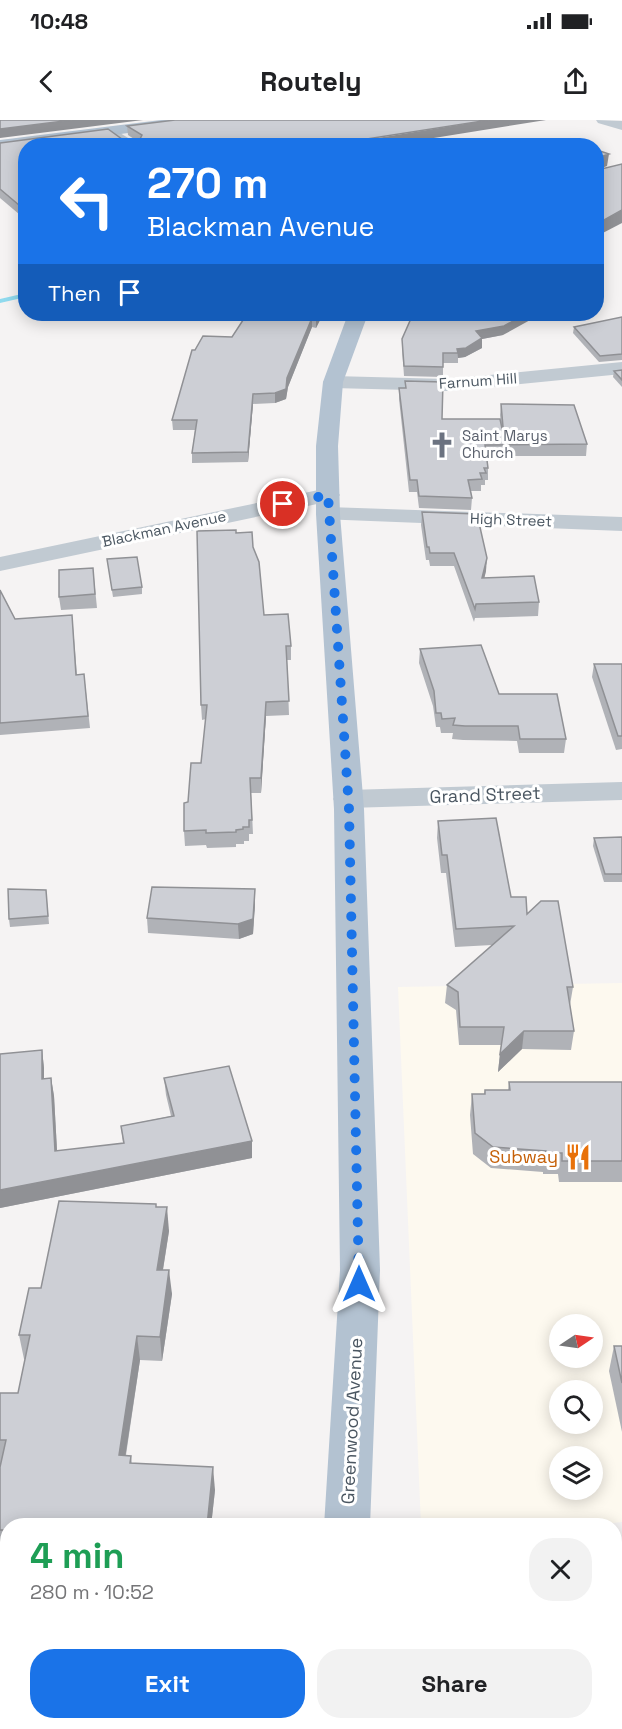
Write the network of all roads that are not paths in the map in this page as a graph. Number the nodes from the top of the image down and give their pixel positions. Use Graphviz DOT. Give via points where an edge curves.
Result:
graph roads {
  1 [pos="196,120"];
  2 [pos="603,120"];
  3 [pos="112,126"];
  4 [pos="622,126"];
  5 [pos="37,138"];
  6 [pos="125,138"];
  7 [pos="18,141"];
  8 [pos="0,144"];
  9 [pos="355,321"];
  10 [pos="622,368"];
  11 [pos="333,382"];
  12 [pos="328,504"];
  13 [pos="622,524"];
  14 [pos="0,564"];
  15 [pos="622,791"];
  16 [pos="348,799"];
  17 [pos="347,1518"];
  1 -- 3 [label="main road" via="136,129"];
  2 -- 4 [label="street"];
  3 -- 5 [label="main road"];
  3 -- 6 [label="street"];
  7 -- 8 [label="main road"];
  9 -- 11 [label="main road, Greenwood Avenue"];
  10 -- 11 [label="street, Farnum Hill" via="448,385"];
  11 -- 12 [label="main road, Greenwood Avenue" via="327,446"];
  12 -- 13 [label="street, High Street"];
  12 -- 14 [label="street, Blackman Avenue"];
  12 -- 16 [label="main road, Greenwood Avenue"];
  15 -- 16 [label="street, Grand Street"];
  16 -- 17 [label="main road, Greenwood Avenue" via="360,1270"];
}
